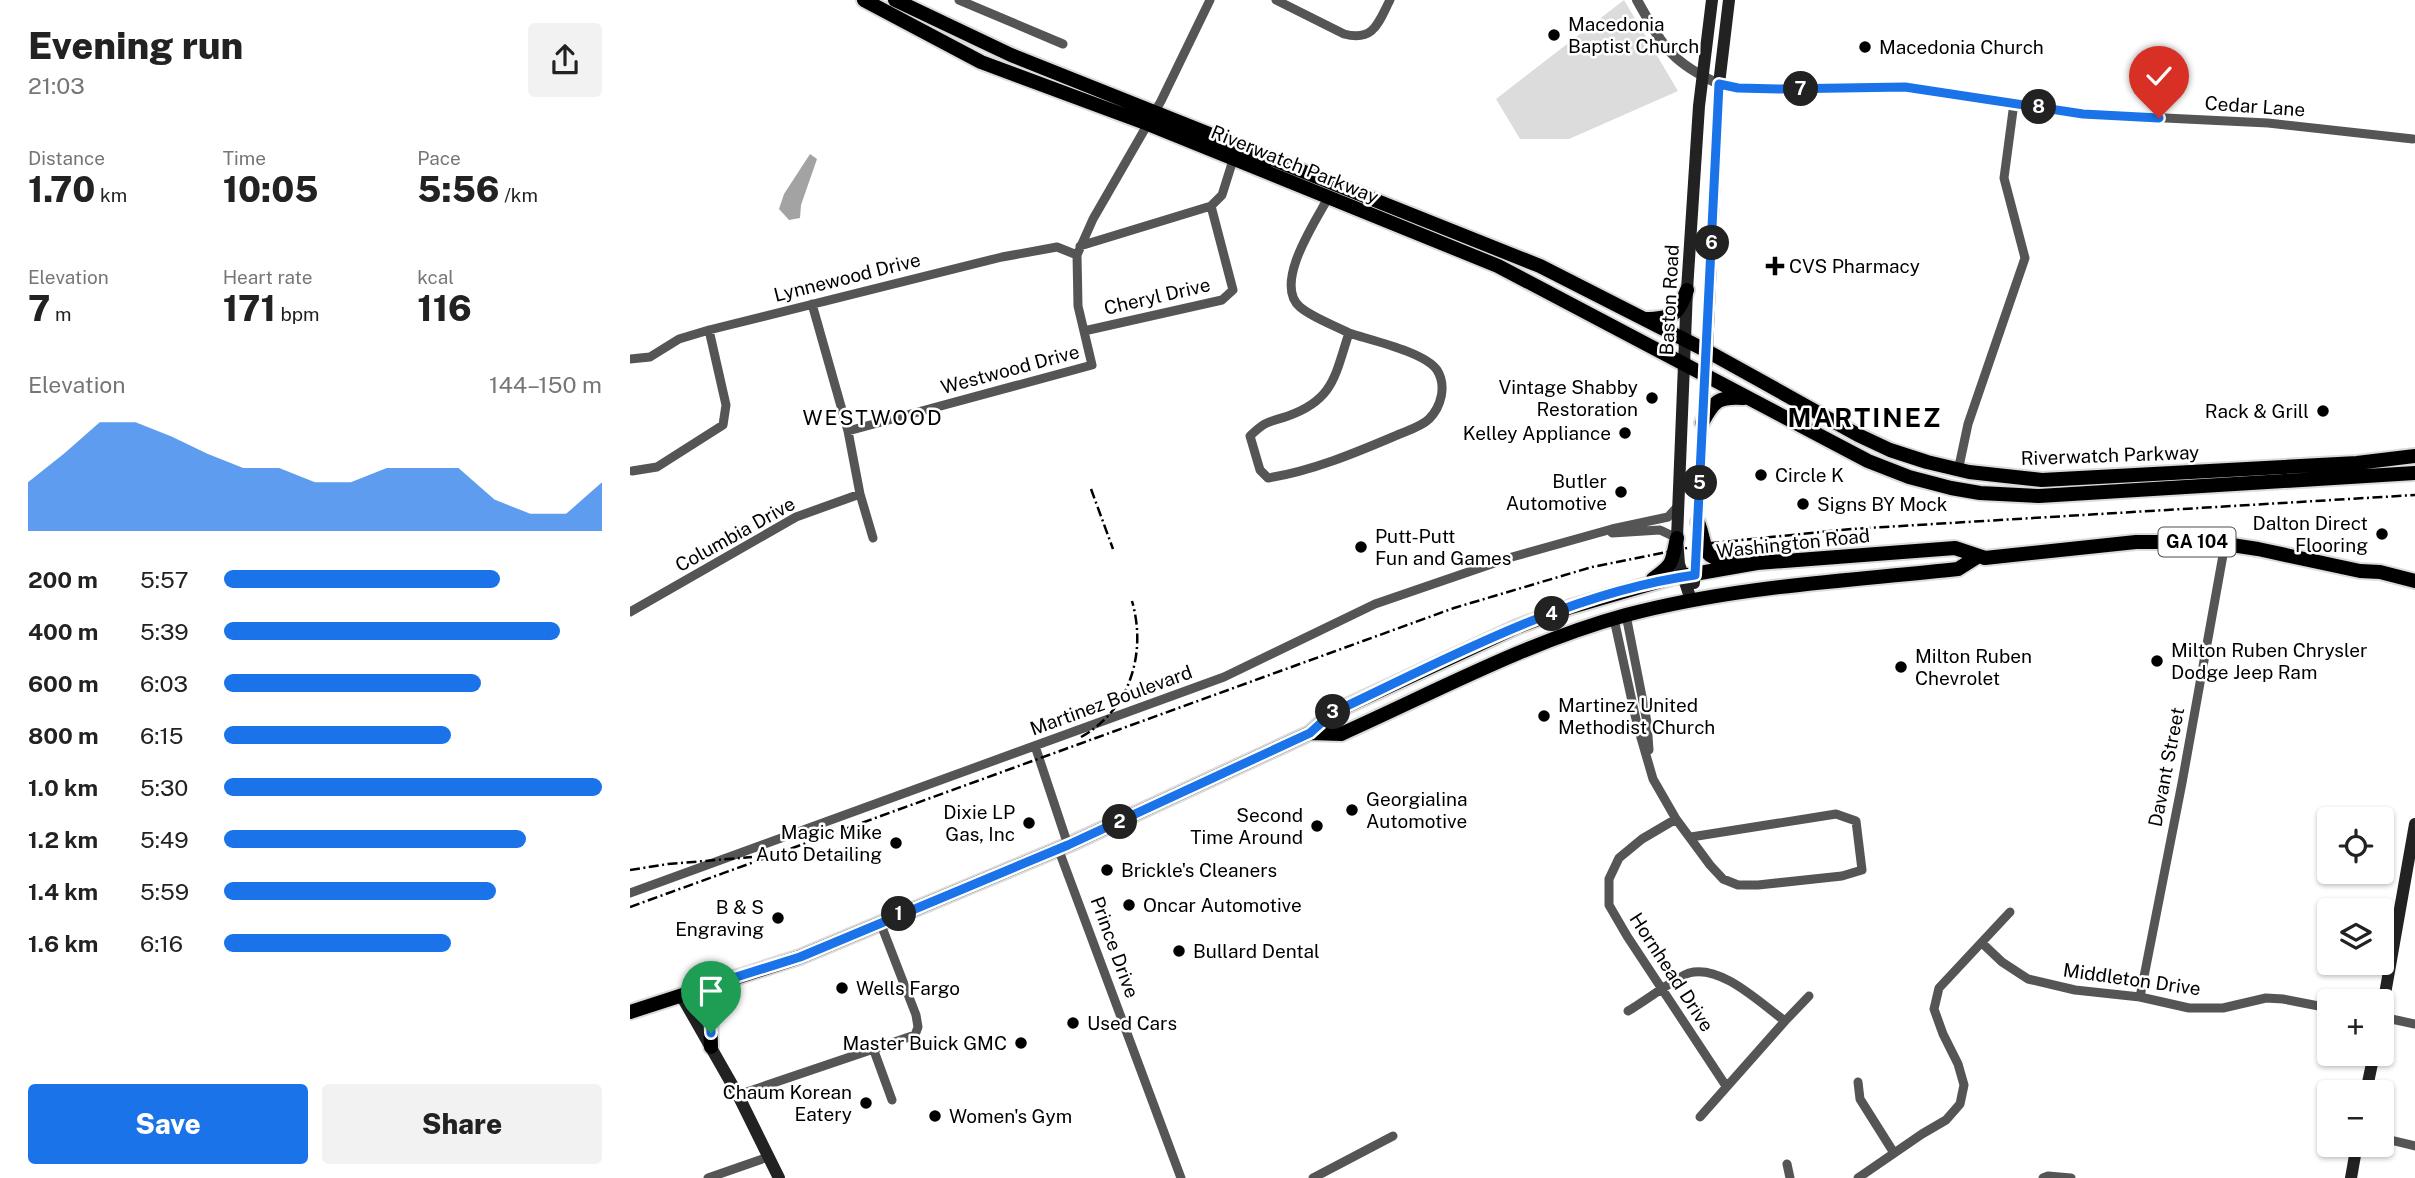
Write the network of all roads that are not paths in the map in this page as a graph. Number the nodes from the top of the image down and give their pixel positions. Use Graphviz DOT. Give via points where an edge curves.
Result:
graph roads {
  1 [pos="864,0"];
  2 [pos="895,0"];
  3 [pos="959,0"];
  4 [pos="1210,0"];
  5 [pos="1276,0"];
  6 [pos="1390,0"];
  7 [pos="1637,0"];
  8 [pos="1712,0"];
  9 [pos="1729,0"];
  10 [pos="1063,44"];
  11 [pos="1702,76"];
  12 [pos="1719,84"];
  13 [pos="2014,103"];
  14 [pos="1152,118"];
  15 [pos="2413,139"];
  16 [pos="1233,160"];
  17 [pos="1328,198"];
  18 [pos="1211,206"];
  19 [pos="1078,250"];
  20 [pos="1687,290"];
  21 [pos="812,304"];
  22 [pos="1643,319"];
  23 [pos="709,330"];
  24 [pos="1084,331"];
  25 [pos="1349,333"];
  26 [pos="1686,341"];
  27 [pos="1707,351"];
  28 [pos="630,359"];
  29 [pos="1685,366"];
  30 [pos="1705,377"];
  31 [pos="1747,398"];
  32 [pos="1702,423"];
  33 [pos="848,431"];
  34 [pos="1864,438"];
  35 [pos="1855,456"];
  36 [pos="2415,456"];
  37 [pos="632,471"];
  38 [pos="1958,471"];
  39 [pos="2415,474"];
  40 [pos="860,494"];
  41 [pos="1678,506"];
  42 [pos="1698,522"];
  43 [pos="1600,534"];
  44 [pos="873,538"];
  45 [pos="1677,538"];
  46 [pos="2225,544"];
  47 [pos="1977,557"];
  48 [pos="1750,564"];
  49 [pos="1689,575"];
  50 [pos="2415,581"];
  51 [pos="1643,586"];
  52 [pos="1692,600"];
  53 [pos="630,612"];
  54 [pos="1620,617"];
  55 [pos="1310,733"];
  56 [pos="1035,746"];
  57 [pos="1676,820"];
  58 [pos="2415,824"];
  59 [pos="1691,836"];
  60 [pos="1063,847"];
  61 [pos="630,893"];
  62 [pos="2010,912"];
  63 [pos="880,922"];
  64 [pos="1982,943"];
  65 [pos="733,978"];
  66 [pos="2386,989"];
  67 [pos="1662,990"];
  68 [pos="681,995"];
  69 [pos="1810,996"];
  70 [pos="2140,997"];
  71 [pos="2317,1006"];
  72 [pos="1628,1011"];
  73 [pos="630,1012"];
  74 [pos="2394,1020"];
  75 [pos="1785,1021"];
  76 [pos="2415,1024"];
  77 [pos="710,1047"];
  78 [pos="873,1048"];
  79 [pos="1858,1082"];
  80 [pos="1726,1086"];
  81 [pos="738,1095"];
  82 [pos="892,1100"];
  83 [pos="1700,1117"];
  84 [pos="1393,1136"];
  85 [pos="2394,1141"];
  86 [pos="2415,1146"];
  87 [pos="1894,1153"];
  88 [pos="768,1157"];
  89 [pos="2355,1157"];
  90 [pos="1787,1164"];
  91 [pos="708,1178"];
  92 [pos="779,1178"];
  93 [pos="1181,1178"];
  94 [pos="1313,1178"];
  95 [pos="1790,1178"];
  96 [pos="1858,1178"];
  97 [pos="2043,1178"];
  98 [pos="2071,1178"];
  99 [pos="2351,1178"];
  1 -- 14 [label="main road, Riverwatch Parkway" via="981,62"];
  2 -- 14 [label="main road, Riverwatch Parkway"];
  3 -- 10 [label="street"];
  4 -- 14 [label="street, Westwood Drive"];
  5 -- 6 [label="street" via="1356,37 1376,27"];
  7 -- 11 [label="street" via="1665,48"];
  8 -- 11 [label="main road, Baston Road"];
  9 -- 12 [label="main road"];
  11 -- 12 [label="street"];
  11 -- 20 [label="main road, Baston Road"];
  12 -- 13 [label="street, Cedar Lane" via="1765,89 1905,87"];
  12 -- 27 [label="main road"];
  13 -- 15 [label="street, Cedar Lane" via="2083,114 2268,123"];
  13 -- 38 [label="street" via="2004,178 2025,258 1968,424"];
  14 -- 16 [label="main road, Riverwatch Parkway"];
  14 -- 19 [label="street, Westwood Drive"];
  14 -- 22 [label="main road, Riverwatch Parkway" via="1505,250"];
  16 -- 17 [label="main road, Riverwatch Parkway"];
  16 -- 18 [label="street" via="1222,195"];
  17 -- 25 [label="street" via="1296,260 1290,287 1299,306"];
  17 -- 29 [label="main road, Riverwatch Parkway" via="1498,266"];
  18 -- 19 [label="street, Lynnewood Drive"];
  18 -- 24 [label="street, Cheryl Drive" via="1233,290 1222,300"];
  19 -- 21 [label="street, Lynnewood Drive" via="1057,247 1002,257"];
  19 -- 24 [label="street, Westwood Drive" via="1076,283"];
  20 -- 22 [label="main road" via="1677,312 1668,318"];
  20 -- 26 [label="main road, Baston Road"];
  21 -- 23 [label="street, Lynnewood Drive"];
  21 -- 33 [label="street"];
  22 -- 26 [label="main road, Riverwatch Parkway"];
  23 -- 28 [label="street, Lynnewood Drive" via="679,339 650,357"];
  23 -- 37 [label="street" via="726,405 723,425 657,467"];
  24 -- 33 [label="street, Westwood Drive" via="1092,365"];
  25 -- 25 [label="street" via="1325,395 1310,407 1265,422 1250,436 1259,470 1268,478 1348,455 1415,428 1428,421 1441,403 1443,386 1437,369 1423,359"];
  26 -- 27 [label="main road, Riverwatch Parkway"];
  26 -- 29 [label="main road, Baston Road"];
  27 -- 30 [label="main road"];
  27 -- 34 [label="main road, Riverwatch Parkway"];
  29 -- 30 [label="main road, Riverwatch Parkway"];
  29 -- 41 [label="main road, Baston Road"];
  30 -- 31 [label="main road, Riverwatch Parkway"];
  30 -- 32 [label="main road"];
  31 -- 32 [label="main road" via="1717,401"];
  31 -- 35 [label="main road, Riverwatch Parkway"];
  32 -- 42 [label="main road"];
  33 -- 40 [label="street"];
  34 -- 35 [label="main road"];
  34 -- 38 [label="main road, Riverwatch Parkway"];
  35 -- 39 [label="main road, Riverwatch Parkway" via="1951,488 2039,496"];
  36 -- 38 [label="main road, Riverwatch Parkway" via="2062,479"];
  40 -- 44 [label="street"];
  40 -- 53 [label="street, Columbia Drive" via="796,517"];
  41 -- 43 [label="street, Martinez Boulevard" via="1668,517"];
  41 -- 45 [label="main road, Baston Road"];
  42 -- 48 [label="main road" via="1707,554 1715,560"];
  42 -- 49 [label="main road"];
  43 -- 45 [label="street, Martinez Boulevard" via="1660,530"];
  43 -- 56 [label="street, Martinez Boulevard" via="1512,557 1375,604 1245,668"];
  45 -- 49 [label="main road, Baston Road" via="1679,564"];
  45 -- 51 [label="main road" via="1669,567"];
  46 -- 47 [label="main road, Washington Road / GA 104" via="2136,541"];
  46 -- 50 [label="main road, Washington Road / GA 104"];
  46 -- 70 [label="street, Davant Street"];
  47 -- 48 [label="main road, Washington Road / GA 104" via="1955,548"];
  47 -- 52 [label="main road, Washington Road / GA 104" via="1958,569 1768,587"];
  48 -- 49 [label="main road, Washington Road / GA 104"];
  49 -- 51 [label="main road, Washington Road / GA 104"];
  49 -- 52 [label="main road, Baston Road"];
  51 -- 55 [label="main road, Washington Road / GA 104" via="1517,627 1332,713"];
  52 -- 54 [label="main road, Washington Road / GA 104"];
  54 -- 55 [label="main road, Washington Road / GA 104" via="1528,650 1341,734"];
  54 -- 57 [label="street" via="1637,724 1653,779"];
  55 -- 60 [label="main road, Washington Road / GA 104"];
  56 -- 60 [label="street, Prince Drive"];
  56 -- 61 [label="street, Martinez Boulevard"];
  57 -- 59 [label="street"];
  57 -- 67 [label="street, Hornhead Drive" via="1619,858 1609,879 1609,905"];
  58 -- 66 [label="main road"];
  59 -- 59 [label="street" via="1836,814 1856,821 1862,870 1842,876 1738,885 1710,865"];
  60 -- 63 [label="main road, Washington Road / GA 104"];
  60 -- 93 [label="street, Prince Drive"];
  62 -- 64 [label="street"];
  63 -- 65 [label="main road, Washington Road / GA 104" via="800,957"];
  63 -- 78 [label="street" via="918,1027 908,1039"];
  64 -- 70 [label="street, Middleton Drive" via="2028,979"];
  64 -- 87 [label="street" via="1939,988 1934,1009 1964,1084 1960,1104 1946,1120"];
  65 -- 68 [label="main road, Washington Road / GA 104"];
  65 -- 77 [label="main road" via="710,1009"];
  67 -- 72 [label="street"];
  67 -- 75 [label="street" via="1689,973 1720,974"];
  67 -- 80 [label="street, Hornhead Drive"];
  68 -- 73 [label="main road, Washington Road / GA 104"];
  68 -- 77 [label="main road"];
  69 -- 75 [label="street"];
  70 -- 71 [label="street, Middleton Drive" via="2189,1008 2223,1008 2266,998"];
  74 -- 76 [label="street"];
  75 -- 80 [label="street"];
  77 -- 81 [label="main road"];
  78 -- 81 [label="street"];
  78 -- 82 [label="street"];
  79 -- 87 [label="street" via="1860,1099"];
  80 -- 83 [label="street"];
  81 -- 88 [label="main road"];
  84 -- 94 [label="street"];
  85 -- 86 [label="street"];
  87 -- 96 [label="street"];
  88 -- 91 [label="street"];
  88 -- 92 [label="main road"];
  89 -- 99 [label="main road"];
  90 -- 95 [label="street"];
  97 -- 98 [label="street"];
}
